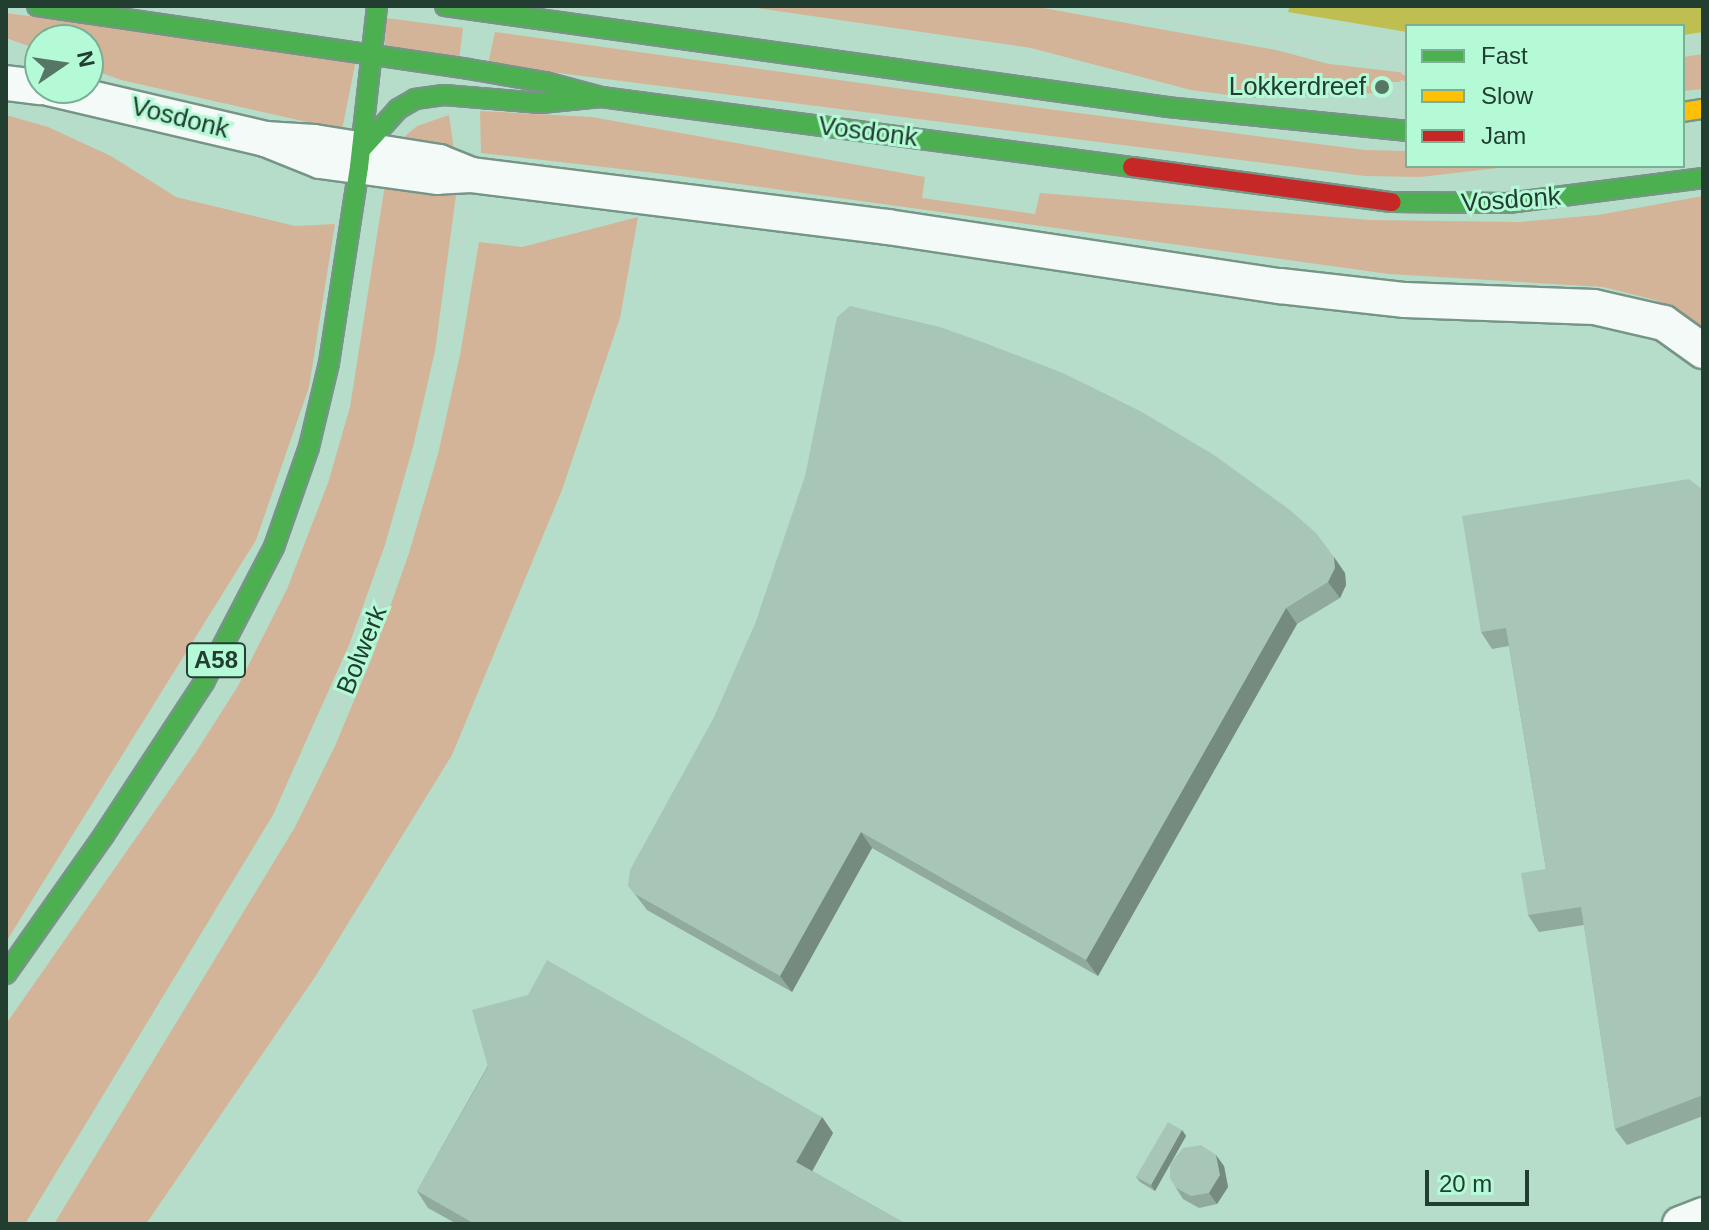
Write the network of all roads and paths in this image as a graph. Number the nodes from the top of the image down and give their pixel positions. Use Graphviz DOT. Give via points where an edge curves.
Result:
graph roads {
  1 [pos="37,6"];
  2 [pos="377,6"];
  3 [pos="445,6"];
  4 [pos="1092,6"];
  5 [pos="370,55"];
  6 [pos="1405,64"];
  7 [pos="1403,82"];
  8 [pos="601,97"];
  9 [pos="104,101"];
  10 [pos="1405,131"];
  11 [pos="360,158"];
  12 [pos="471,175"];
  13 [pos="1703,178"];
  14 [pos="1703,351"];
  15 [pos="6,974"];
  16 [pos="1703,1215"];
  17 [pos="38,1224"];
  18 [pos="1680,1224"];
  1 -- 5 [label="main road, Vosdonk"];
  2 -- 5 [label="main road, A58"];
  3 -- 10 [label="main road" via="1167,107"];
  4 -- 6 [label="path"];
  5 -- 8 [label="main road, Vosdonk" via="545,82"];
  5 -- 11 [label="main road, A58"];
  6 -- 7 [label="path"];
  8 -- 11 [label="main road" via="541,103 444,95 415,99 398,109"];
  8 -- 13 [label="main road, Vosdonk" via="1408,204 1508,203"];
  9 -- 11 [label="street, Vosdonk" via="265,139 314,142"];
  11 -- 12 [label="street, Vosdonk" via="439,162"];
  11 -- 15 [label="main road, A58" via="318,416 274,547 204,682"];
  12 -- 14 [label="street, Vosdonk" via="888,227 1280,286 1405,300 1594,307 1664,323"];
  12 -- 17 [label="path, Bolwerk" via="441,370 411,506 370,638 282,824"];
  16 -- 18 [label="street"];
}
